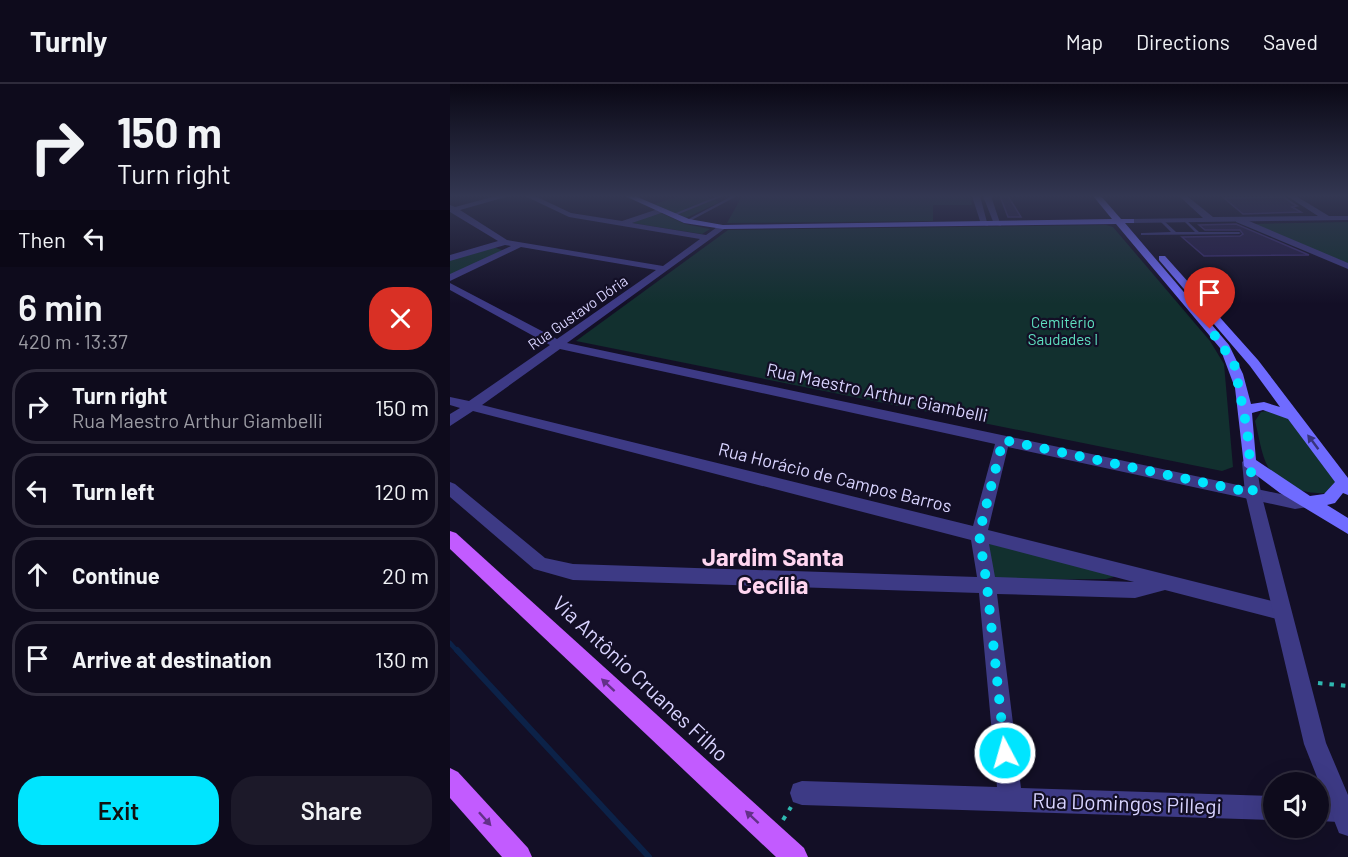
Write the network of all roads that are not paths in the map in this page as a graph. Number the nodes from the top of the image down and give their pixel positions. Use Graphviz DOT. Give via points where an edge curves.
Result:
graph roads {
  1 [pos="489,232"];
  2 [pos="672,232"];
  3 [pos="716,232"];
  4 [pos="1133,232"];
  5 [pos="1139,232"];
  6 [pos="1236,232"];
  7 [pos="1268,232"];
  8 [pos="1174,233"];
  9 [pos="1198,233"];
  10 [pos="1142,234"];
  11 [pos="708,238"];
  12 [pos="505,242"];
  13 [pos="521,244"];
  14 [pos="450,258"];
  15 [pos="1348,266"];
  16 [pos="666,270"];
  17 [pos="450,278"];
  18 [pos="450,286"];
  19 [pos="560,345"];
  20 [pos="450,401"];
  21 [pos="472,406"];
  22 [pos="1244,410"];
  23 [pos="1293,417"];
  24 [pos="450,421"];
  25 [pos="1003,440"];
  26 [pos="1249,462"];
  27 [pos="1346,486"];
  28 [pos="450,488"];
  29 [pos="1253,493"];
  30 [pos="1308,502"];
  31 [pos="1348,527"];
  32 [pos="979,534"];
  33 [pos="450,538"];
  34 [pos="1166,582"];
  35 [pos="987,586"];
  36 [pos="1281,610"];
  37 [pos="450,780"];
  38 [pos="802,793"];
  39 [pos="1010,801"];
  40 [pos="1263,808"];
  41 [pos="1336,814"];
  42 [pos="519,857"];
  43 [pos="795,857"];
  1 -- 12 [label="street"];
  2 -- 11 [label="street"];
  3 -- 11 [label="street, Rua Gustavo Dória"];
  4 -- 22 [label="main road" via="1225,347 1234,363"];
  5 -- 10 [label="main road"];
  6 -- 9 [label="lane"];
  7 -- 15 [label="street"];
  8 -- 9 [label="lane"];
  8 -- 10 [label="lane"];
  10 -- 23 [label="main road" via="1254,363"];
  11 -- 16 [label="street, Rua Gustavo Dória"];
  12 -- 13 [label="street"];
  12 -- 14 [label="street"];
  13 -- 16 [label="street"];
  13 -- 17 [label="street"];
  16 -- 19 [label="street, Rua Gustavo Dória"];
  18 -- 19 [label="street, Rua Maestro Arthur Giambelli"];
  19 -- 21 [label="street, Rua Gustavo Dória"];
  19 -- 25 [label="street, Rua Maestro Arthur Giambelli"];
  20 -- 21 [label="street, Rua Horácio de Campos Barros"];
  21 -- 24 [label="street, Rua Gustavo Dória"];
  21 -- 32 [label="street, Rua Horácio de Campos Barros"];
  22 -- 23 [label="main road" via="1264,406"];
  22 -- 26 [label="main road"];
  27 -- 23 [label="main road, one-way"];
  25 -- 29 [label="street, Rua Maestro Arthur Giambelli"];
  25 -- 32 [label="street"];
  26 -- 29 [label="street"];
  26 -- 30 [label="main road" via="1272,483"];
  27 -- 30 [label="main road" via="1329,499"];
  28 -- 35 [label="street" via="540,564 573,572"];
  29 -- 30 [label="street, Rua Maestro Arthur Giambelli" via="1295,503"];
  29 -- 36 [label="street"];
  30 -- 31 [label="main road"];
  32 -- 34 [label="street, Rua Horácio de Campos Barros"];
  32 -- 35 [label="street"];
  43 -- 33 [label="main road, Via Antônio Cruanes Filho, one-way"];
  34 -- 35 [label="street" via="1135,590"];
  34 -- 36 [label="street, Rua Horácio de Campos Barros"];
  35 -- 39 [label="street"];
  36 -- 41 [label="street"];
  37 -- 42 [label="main road, one-way"];
  38 -- 39 [label="street, Rua Domingos Pillegi"];
  39 -- 40 [label="street, Rua Domingos Pillegi"];
}
